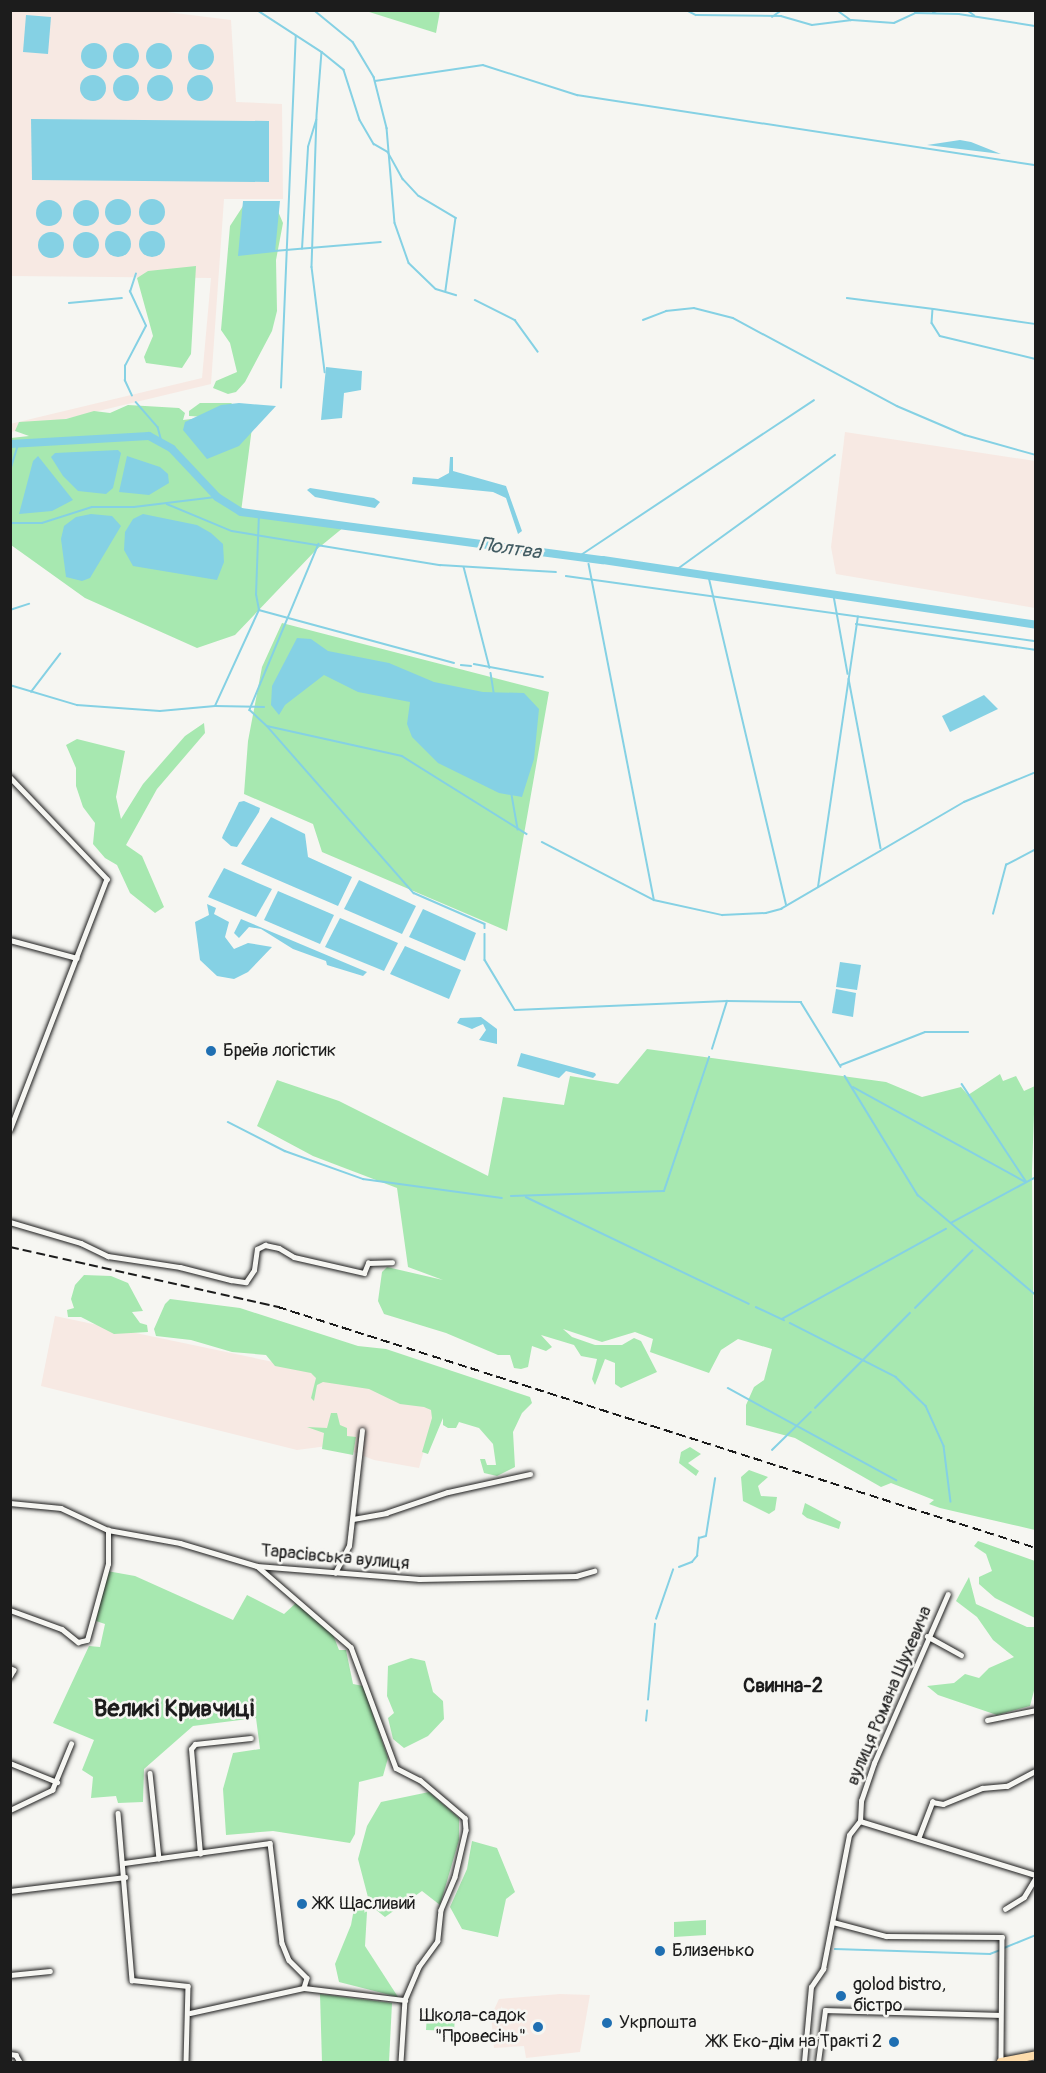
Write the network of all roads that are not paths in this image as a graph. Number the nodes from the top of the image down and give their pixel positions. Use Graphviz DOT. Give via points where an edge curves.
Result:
graph roads {
  1 [pos="10,777"];
  2 [pos="10,940"];
  3 [pos="77,958"];
  4 [pos="10,1130"];
  5 [pos="10,1222"];
  6 [pos="393,1262"];
  7 [pos="362,1431"];
  8 [pos="530,1474"];
  9 [pos="10,1503"];
  10 [pos="353,1519"];
  11 [pos="108,1530"];
  12 [pos="257,1566"];
  13 [pos="594,1571"];
  14 [pos="335,1573"];
  15 [pos="948,1594"];
  16 [pos="10,1610"];
  17 [pos="927,1636"];
  18 [pos="961,1655"];
  19 [pos="10,1668"];
  20 [pos="10,1677"];
  21 [pos="1035,1710"];
  22 [pos="987,1720"];
  23 [pos="251,1738"];
  24 [pos="71,1744"];
  25 [pos="10,1763"];
  26 [pos="1035,1771"];
  27 [pos="150,1773"];
  28 [pos="57,1782"];
  29 [pos="10,1810"];
  30 [pos="118,1813"];
  31 [pos="860,1821"];
  32 [pos="918,1839"];
  33 [pos="200,1854"];
  34 [pos="159,1859"];
  35 [pos="124,1863"];
  36 [pos="1035,1876"];
  37 [pos="125,1877"];
  38 [pos="10,1891"];
  39 [pos="1005,1909"];
  40 [pos="833,1922"];
  41 [pos="50,1971"];
  42 [pos="10,1975"];
  43 [pos="304,1988"];
  44 [pos="405,2000"];
  45 [pos="190,2013"];
  46 [pos="1000,2015"];
  47 [pos="10,2054"];
  48 [pos="1035,2055"];
  49 [pos="20,2062"];
  50 [pos="186,2062"];
  51 [pos="401,2062"];
  52 [pos="804,2062"];
  53 [pos="818,2062"];
  54 [pos="1001,2062"];
  1 -- 3 [label="street" via="107,879"];
  2 -- 3 [label="street"];
  3 -- 4 [label="street"];
  5 -- 6 [label="street" via="81,1243 108,1256 246,1282 254,1270 257,1249 265,1245 294,1257 364,1273 368,1263"];
  7 -- 10 [label="street"];
  8 -- 10 [label="street"];
  9 -- 11 [label="street, Тарасівська вулиця" via="61,1508"];
  10 -- 14 [label="street" via="349,1546"];
  11 -- 12 [label="street, Тарасівська вулиця" via="180,1543"];
  11 -- 16 [label="street" via="108,1564 87,1640 78,1642 62,1629"];
  12 -- 14 [label="street, Тарасівська вулиця"];
  12 -- 44 [label="street" via="351,1647 396,1768 420,1780 465,1818 455,1877 441,1910 438,1941 419,1967"];
  13 -- 14 [label="street, Тарасівська вулиця" via="576,1576 503,1575 443,1580"];
  15 -- 17 [label="street, вулиця Романа Шухевича"];
  17 -- 18 [label="street"];
  17 -- 31 [label="street, вулиця Романа Шухевича" via="874,1763 861,1801"];
  19 -- 20 [label="street"];
  21 -- 22 [label="street"];
  23 -- 33 [label="street" via="195,1744 191,1749"];
  24 -- 28 [label="street"];
  25 -- 28 [label="street"];
  26 -- 32 [label="street" via="1007,1786 982,1788 943,1804 932,1802"];
  27 -- 34 [label="street"];
  28 -- 29 [label="street" via="49,1793"];
  30 -- 35 [label="street"];
  31 -- 32 [label="street"];
  31 -- 40 [label="street, вулиця Романа Шухевича" via="849,1835"];
  32 -- 36 [label="street"];
  33 -- 34 [label="street"];
  33 -- 43 [label="street" via="270,1843 282,1943 289,1960 307,1978"];
  34 -- 35 [label="street"];
  35 -- 37 [label="street"];
  36 -- 39 [label="street" via="1024,1897"];
  37 -- 38 [label="street"];
  37 -- 45 [label="street" via="132,1980 184,1983 189,1990"];
  40 -- 46 [label="street" via="886,1936 1002,1937"];
  40 -- 52 [label="street, вулиця Романа Шухевича" via="823,1969 813,1978"];
  41 -- 42 [label="street"];
  43 -- 44 [label="street"];
  43 -- 45 [label="street"];
  44 -- 51 [label="street"];
  45 -- 50 [label="street"];
  46 -- 53 [label="street" via="825,2010"];
  46 -- 54 [label="street"];
  47 -- 49 [label="street"];
  48 -- 54 [label="main road"];
}
